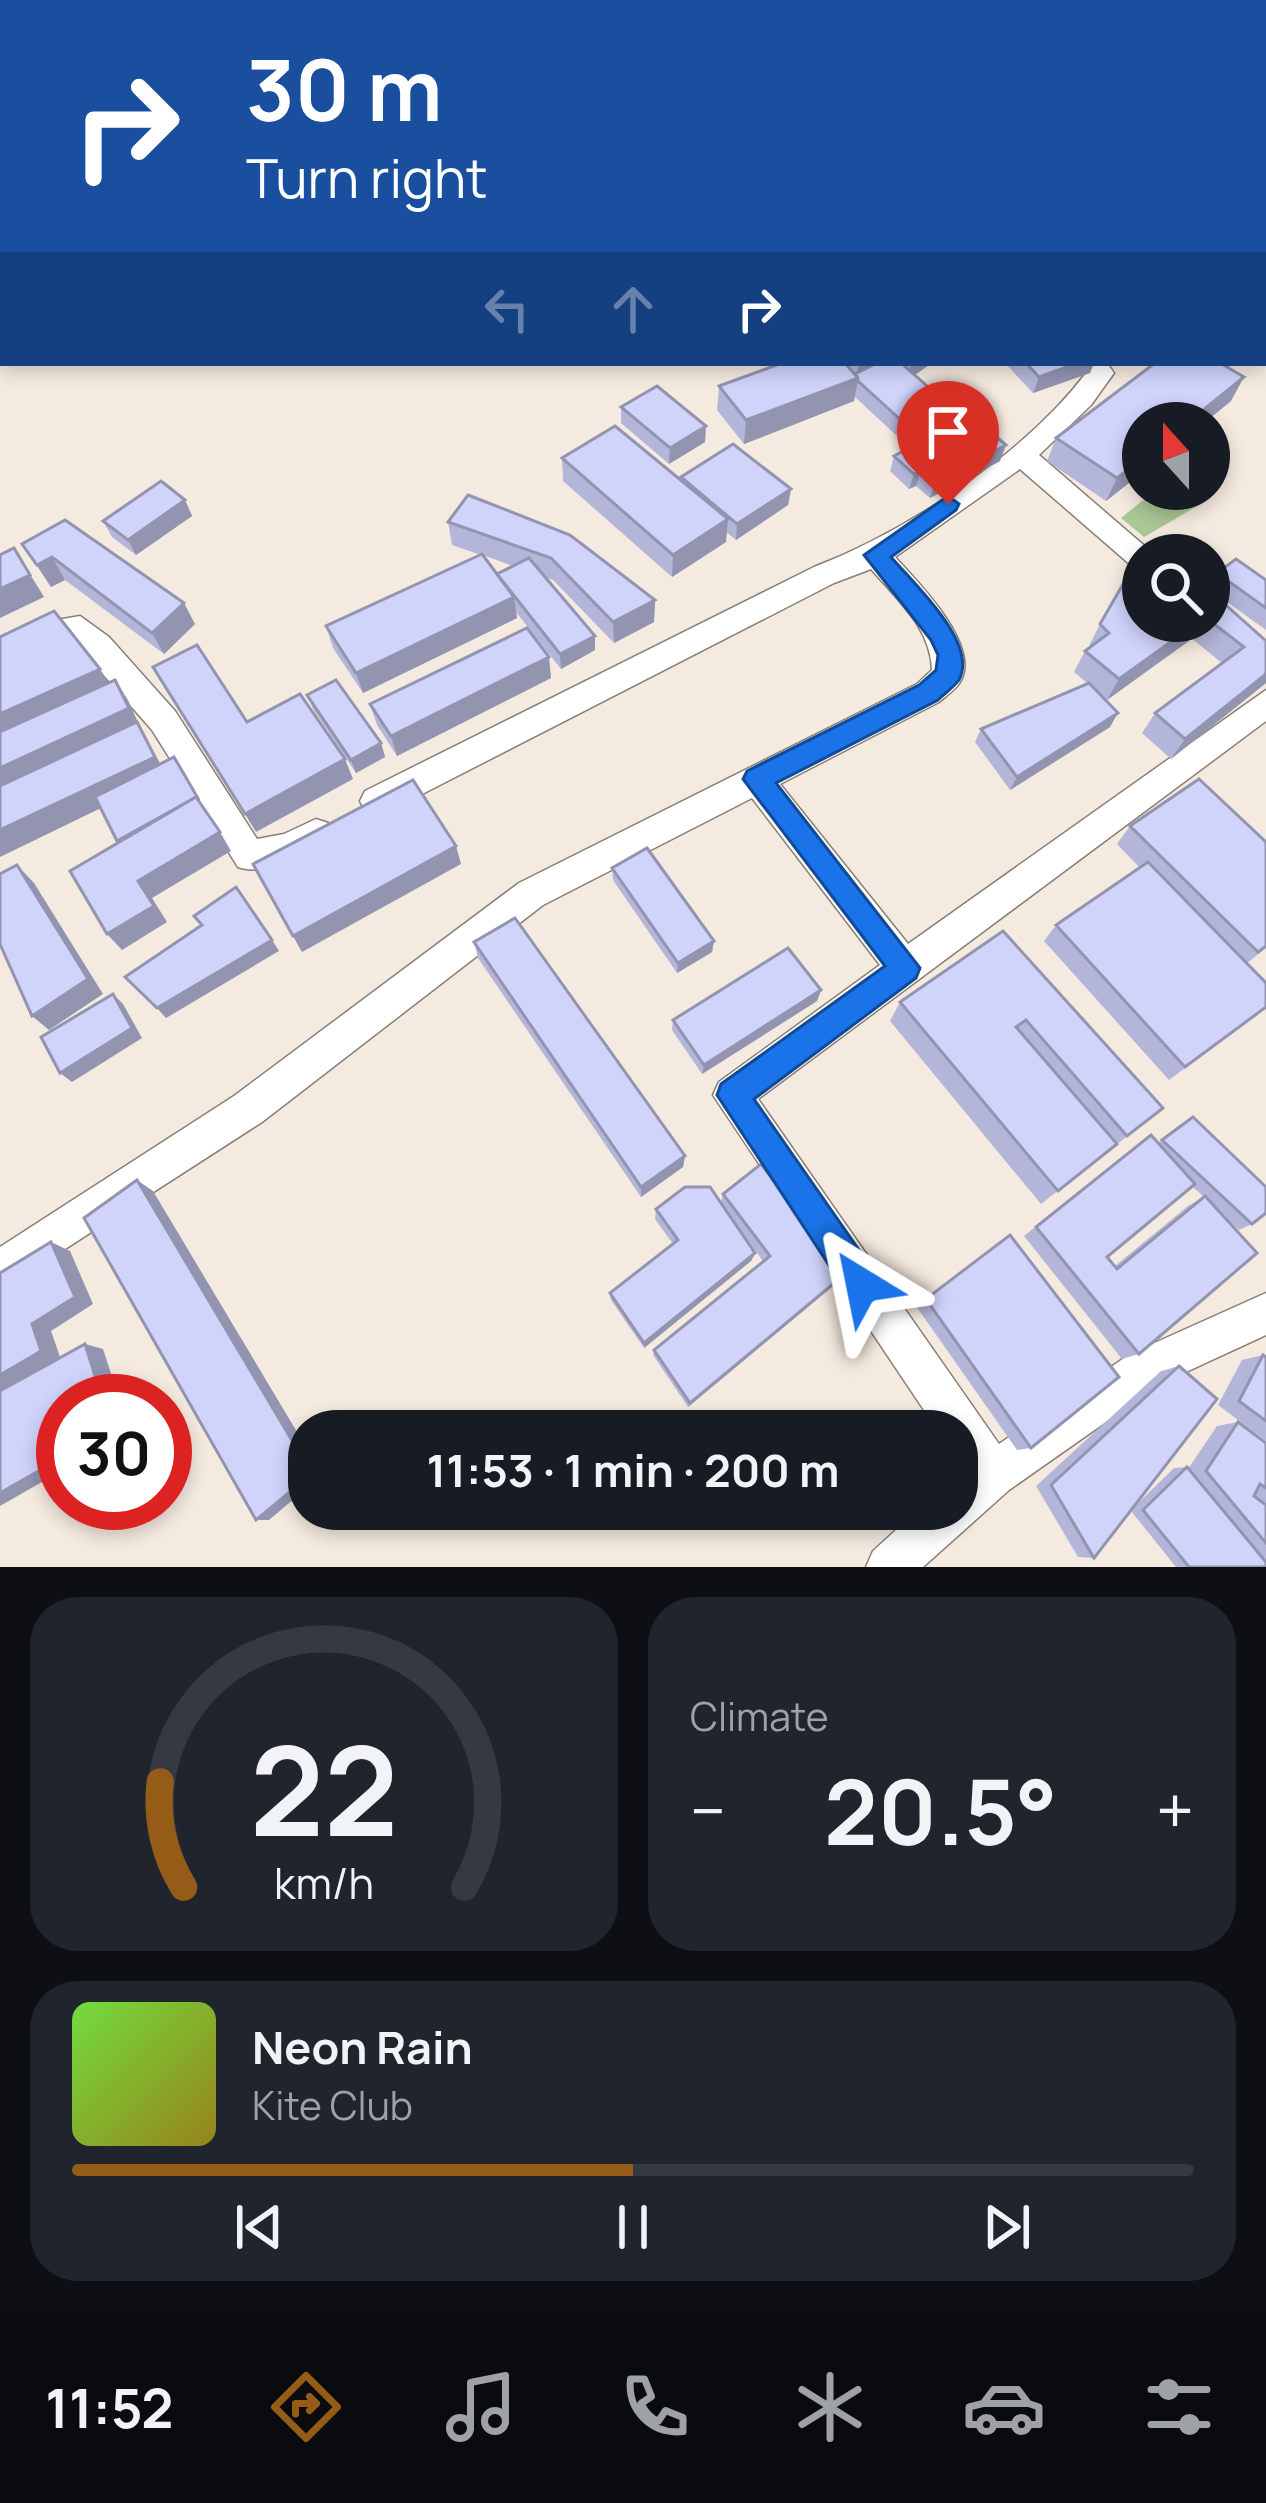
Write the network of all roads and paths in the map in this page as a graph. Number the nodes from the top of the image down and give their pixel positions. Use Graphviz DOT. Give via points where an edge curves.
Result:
graph roads {
  1 [pos="1095,366"];
  2 [pos="1020,454"];
  3 [pos="1122,541"];
  4 [pos="876,555"];
  5 [pos="0,657"];
  6 [pos="1266,703"];
  7 [pos="757,779"];
  8 [pos="905,968"];
  9 [pos="0,1271"];
  10 [pos="1266,1314"];
  11 [pos="993,1474"];
  12 [pos="978,1487"];
  13 [pos="930,1530"];
  14 [pos="889,1567"];
  1 -- 2 [label="street" via="1101,373 1088,393"];
  2 -- 3 [label="street"];
  2 -- 4 [label="street"];
  4 -- 5 [label="street" via="290,848 250,856 169,725 80,628"];
  4 -- 7 [label="street" via="941,634 948,675 928,693"];
  6 -- 8 [label="street"];
  7 -- 8 [label="street"];
  7 -- 9 [label="street" via="531,894 248,1109"];
  8 -- 11 [label="street" via="732,1095"];
  10 -- 11 [label="street" via="1145,1369"];
  11 -- 12 [label="street"];
  13 -- 14 [label="street"];
}
